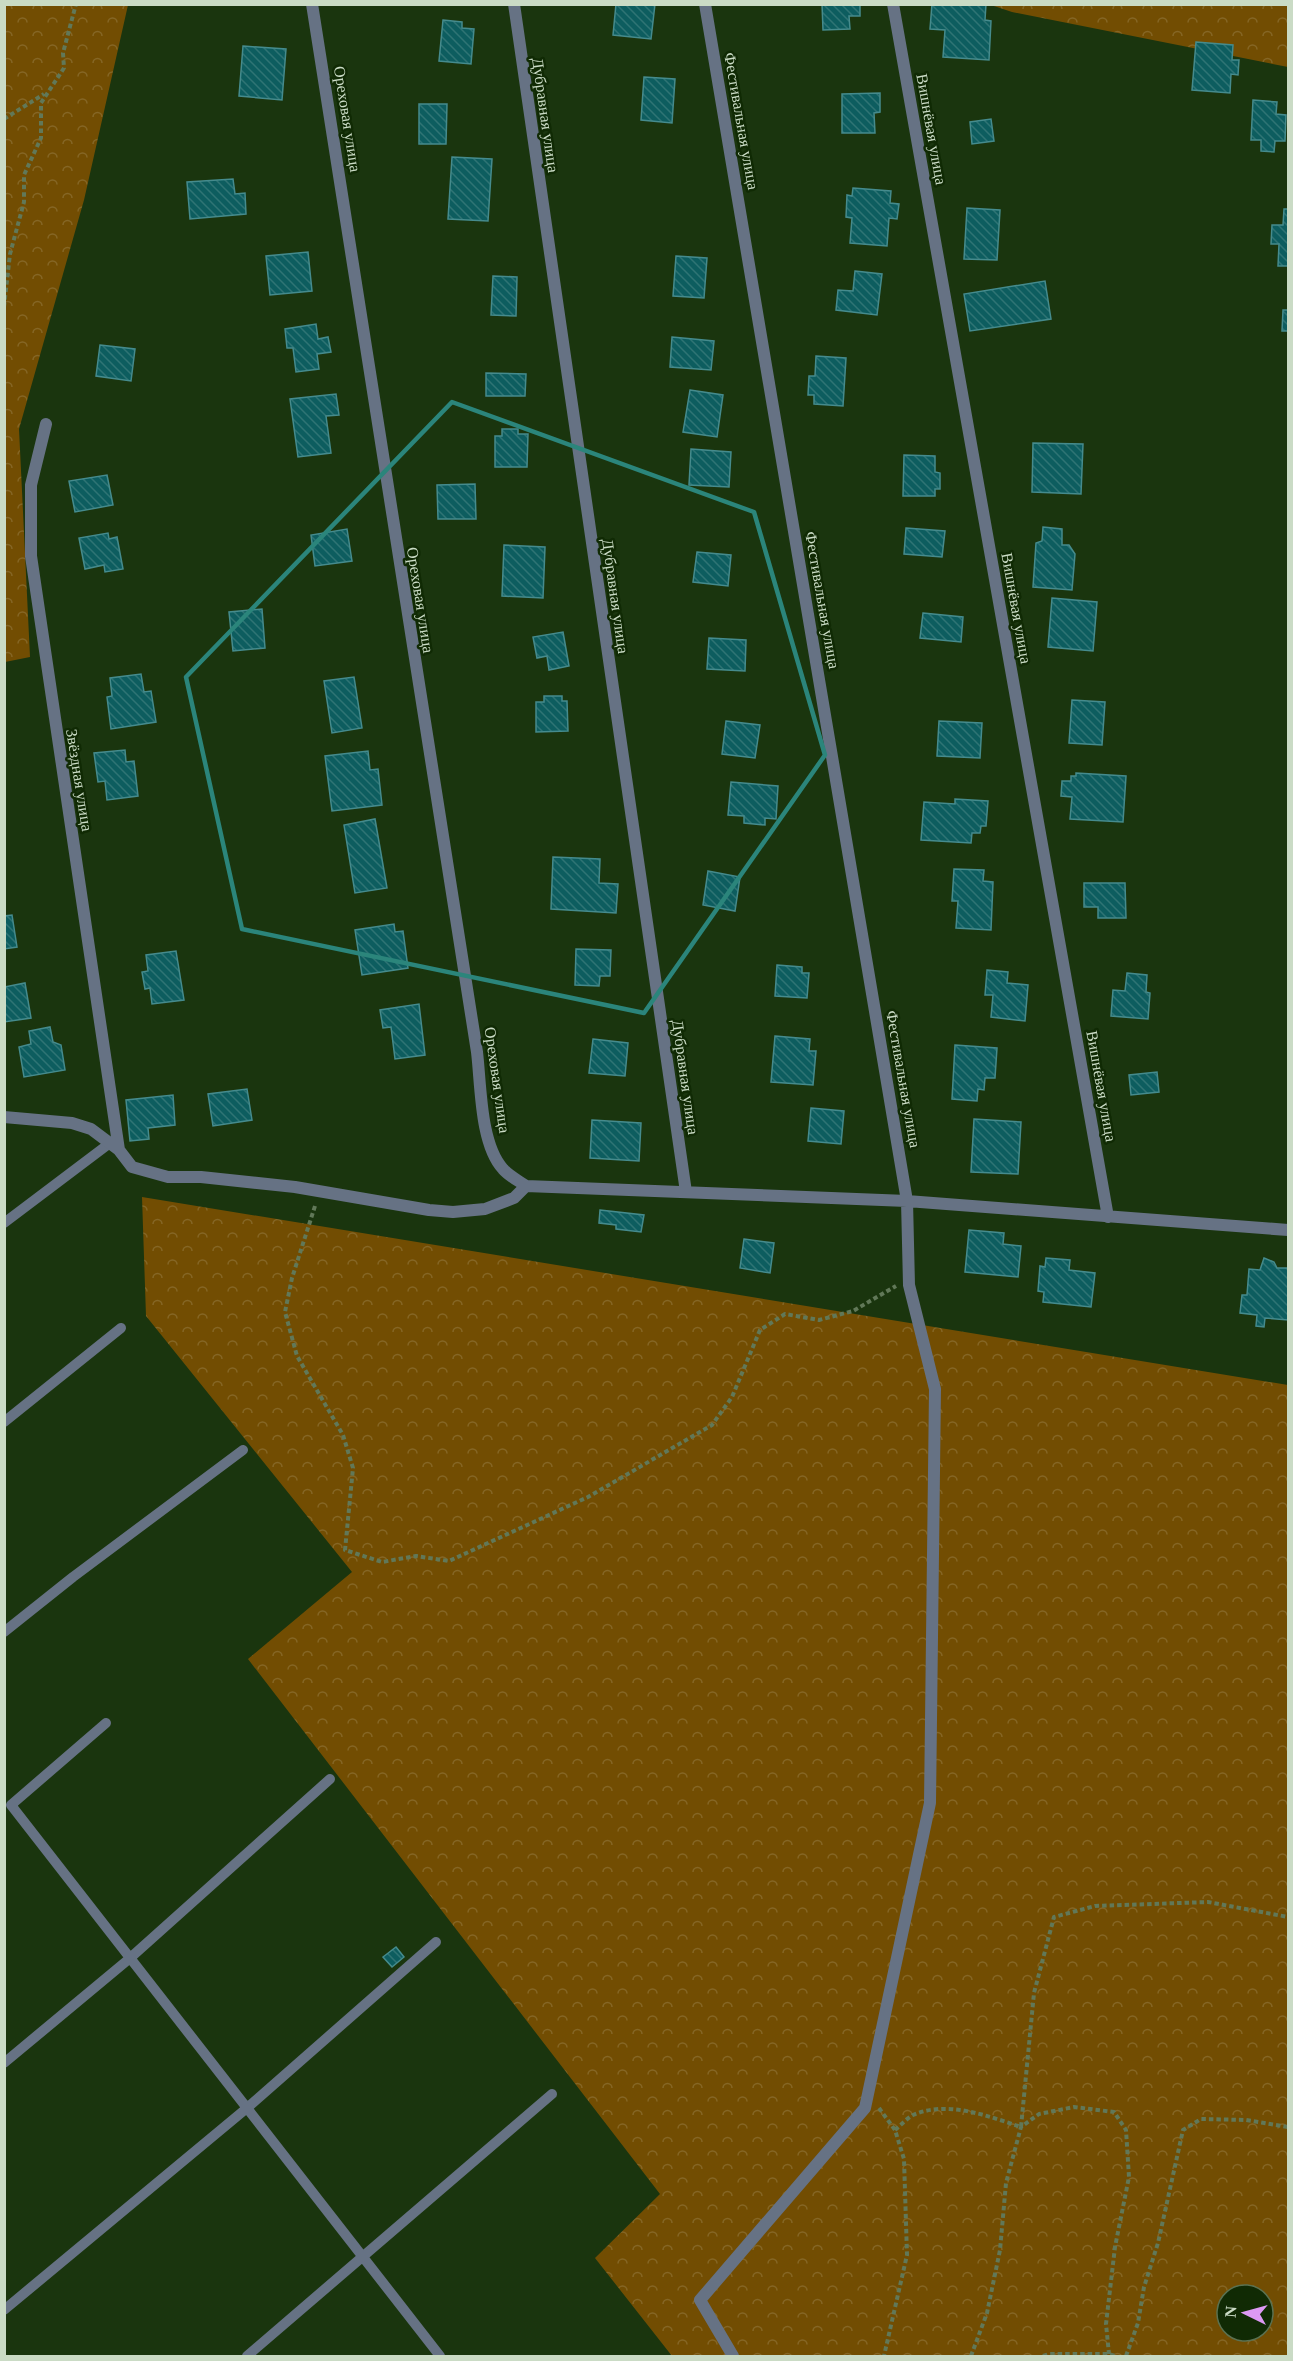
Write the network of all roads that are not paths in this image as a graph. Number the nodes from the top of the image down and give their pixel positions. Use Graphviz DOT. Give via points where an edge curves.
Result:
graph roads {
  1 [pos="312,4"];
  2 [pos="514,4"];
  3 [pos="705,4"];
  4 [pos="893,4"];
  5 [pos="46,424"];
  6 [pos="4,1117"];
  7 [pos="115,1145"];
  8 [pos="526,1186"];
  9 [pos="686,1192"];
  10 [pos="908,1201"];
  11 [pos="1108,1217"];
  12 [pos="4,1223"];
  13 [pos="1288,1230"];
  14 [pos="121,1328"];
  15 [pos="4,1422"];
  16 [pos="243,1450"];
  17 [pos="4,1632"];
  18 [pos="106,1723"];
  19 [pos="330,1779"];
  20 [pos="8,1808"];
  21 [pos="436,1942"];
  22 [pos="129,1959"];
  23 [pos="4,2063"];
  24 [pos="552,2094"];
  25 [pos="247,2108"];
  26 [pos="364,2257"];
  27 [pos="4,2310"];
  28 [pos="247,2356"];
  29 [pos="440,2356"];
  30 [pos="733,2356"];
  1 -- 8 [label="street, Ореховая улица" via="477,1052 485,1125 494,1155 504,1170"];
  2 -- 9 [label="street, Дубравная улица"];
  3 -- 10 [label="street, Фестивальная улица"];
  4 -- 11 [label="street, Вишнёвая улица"];
  5 -- 7 [label="street, Звёздная улица" via="31,485 31,556"];
  6 -- 7 [label="street" via="72,1123 91,1129"];
  7 -- 8 [label="street" via="132,1167 168,1177 201,1177 320,1191 453,1212 485,1209 514,1198"];
  7 -- 12 [label="lane"];
  8 -- 9 [label="street"];
  9 -- 10 [label="street"];
  10 -- 11 [label="street"];
  10 -- 30 [label="street, Фестивальная улица" via="909,1285 935,1389 930,1803 865,2108 700,2300"];
  11 -- 13 [label="street"];
  14 -- 15 [label="lane"];
  16 -- 17 [label="lane"];
  18 -- 20 [label="lane"];
  19 -- 22 [label="lane"];
  20 -- 22 [label="lane"];
  21 -- 25 [label="lane"];
  22 -- 23 [label="lane"];
  22 -- 25 [label="lane"];
  24 -- 26 [label="lane"];
  25 -- 26 [label="lane"];
  25 -- 27 [label="lane"];
  26 -- 28 [label="lane"];
  26 -- 29 [label="lane"];
}
